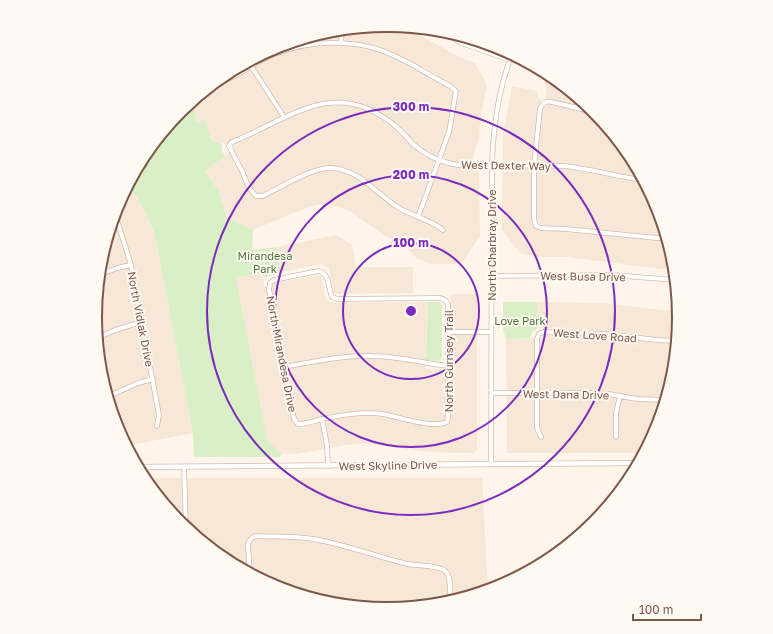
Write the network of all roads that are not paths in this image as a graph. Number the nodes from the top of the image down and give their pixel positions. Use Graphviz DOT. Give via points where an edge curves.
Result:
graph roads {
  1 [pos="342,35"];
  2 [pos="341,43"];
  3 [pos="464,43"];
  4 [pos="290,49"];
  5 [pos="266,59"];
  6 [pos="510,60"];
  7 [pos="251,66"];
  8 [pos="252,66"];
  9 [pos="577,108"];
  10 [pos="581,109"];
  11 [pos="284,117"];
  12 [pos="440,160"];
  13 [pos="492,166"];
  14 [pos="534,166"];
  15 [pos="635,179"];
  16 [pos="418,217"];
  17 [pos="118,223"];
  18 [pos="443,230"];
  19 [pos="660,238"];
  20 [pos="131,266"];
  21 [pos="105,273"];
  22 [pos="491,276"];
  23 [pos="669,280"];
  24 [pos="445,300"];
  25 [pos="142,322"];
  26 [pos="448,332"];
  27 [pos="491,332"];
  28 [pos="102,336"];
  29 [pos="670,341"];
  30 [pos="448,366"];
  31 [pos="284,367"];
  32 [pos="153,379"];
  33 [pos="491,393"];
  34 [pos="537,393"];
  35 [pos="112,395"];
  36 [pos="620,396"];
  37 [pos="659,400"];
  38 [pos="322,419"];
  39 [pos="157,426"];
  40 [pos="616,437"];
  41 [pos="541,438"];
  42 [pos="491,463"];
  43 [pos="631,463"];
  44 [pos="328,466"];
  45 [pos="145,467"];
  46 [pos="184,467"];
  47 [pos="186,520"];
  48 [pos="249,567"];
  49 [pos="450,595"];
  1 -- 2 [label="street"];
  2 -- 4 [label="street"];
  2 -- 12 [label="street" via="384,51 454,88 456,91 449,132"];
  3 -- 6 [label="street"];
  5 -- 8 [label="street"];
  6 -- 13 [label="street, North Charbray Drive" via="497,111"];
  7 -- 11 [label="street"];
  9 -- 10 [label="street"];
  9 -- 14 [label="street" via="543,102"];
  11 -- 12 [label="street, West Dexter Way" via="320,104 360,106 385,118 422,151"];
  11 -- 16 [label="street, West Dexter Way" via="232,142 229,146 249,188 256,196 263,196 316,170 339,169 362,179 401,209"];
  12 -- 13 [label="street, West Dexter Way" via="463,166"];
  12 -- 16 [label="street"];
  13 -- 14 [label="street, West Dexter Way"];
  13 -- 22 [label="street, North Charbray Drive"];
  14 -- 15 [label="street, West Dexter Way" via="581,168"];
  14 -- 19 [label="street" via="536,226"];
  16 -- 18 [label="street" via="436,223"];
  17 -- 20 [label="street, North Vidlak Drive"];
  20 -- 21 [label="street"];
  20 -- 25 [label="street, North Vidlak Drive"];
  22 -- 23 [label="street, West Busa Drive" via="612,275"];
  22 -- 27 [label="street, North Charbray Drive"];
  24 -- 26 [label="street, North Gurnsey Trail" via="448,304"];
  24 -- 31 [label="street, North Mirandesa Drive" via="338,299 332,297 326,275 318,271 274,280 270,283 269,289"];
  25 -- 28 [label="street"];
  25 -- 32 [label="street, North Vidlak Drive"];
  26 -- 27 [label="street"];
  26 -- 30 [label="street, North Gurnsey Trail"];
  27 -- 33 [label="street, North Charbray Drive"];
  29 -- 34 [label="street, West Love Road" via="605,334 543,332 537,339"];
  30 -- 31 [label="street" via="390,357 356,356"];
  30 -- 38 [label="street, North Gurnsey Trail" via="448,418 443,424 383,414"];
  31 -- 38 [label="street, North Mirandesa Drive" via="294,419 298,424"];
  32 -- 35 [label="street"];
  32 -- 39 [label="street, North Vidlak Drive" via="159,415"];
  33 -- 34 [label="street, West Dana Drive"];
  33 -- 42 [label="street, North Charbray Drive"];
  34 -- 36 [label="street, West Dana Drive"];
  34 -- 41 [label="street" via="537,428"];
  36 -- 37 [label="street, West Dana Drive"];
  36 -- 40 [label="street" via="616,413"];
  38 -- 44 [label="street"];
  42 -- 43 [label="street, West Skyline Drive"];
  42 -- 44 [label="street, West Skyline Drive"];
  44 -- 46 [label="street, West Skyline Drive"];
  45 -- 46 [label="street, West Skyline Drive"];
  46 -- 47 [label="street"];
  48 -- 49 [label="street" via="248,545 255,536 314,539 391,560 441,568 449,578"];
}
